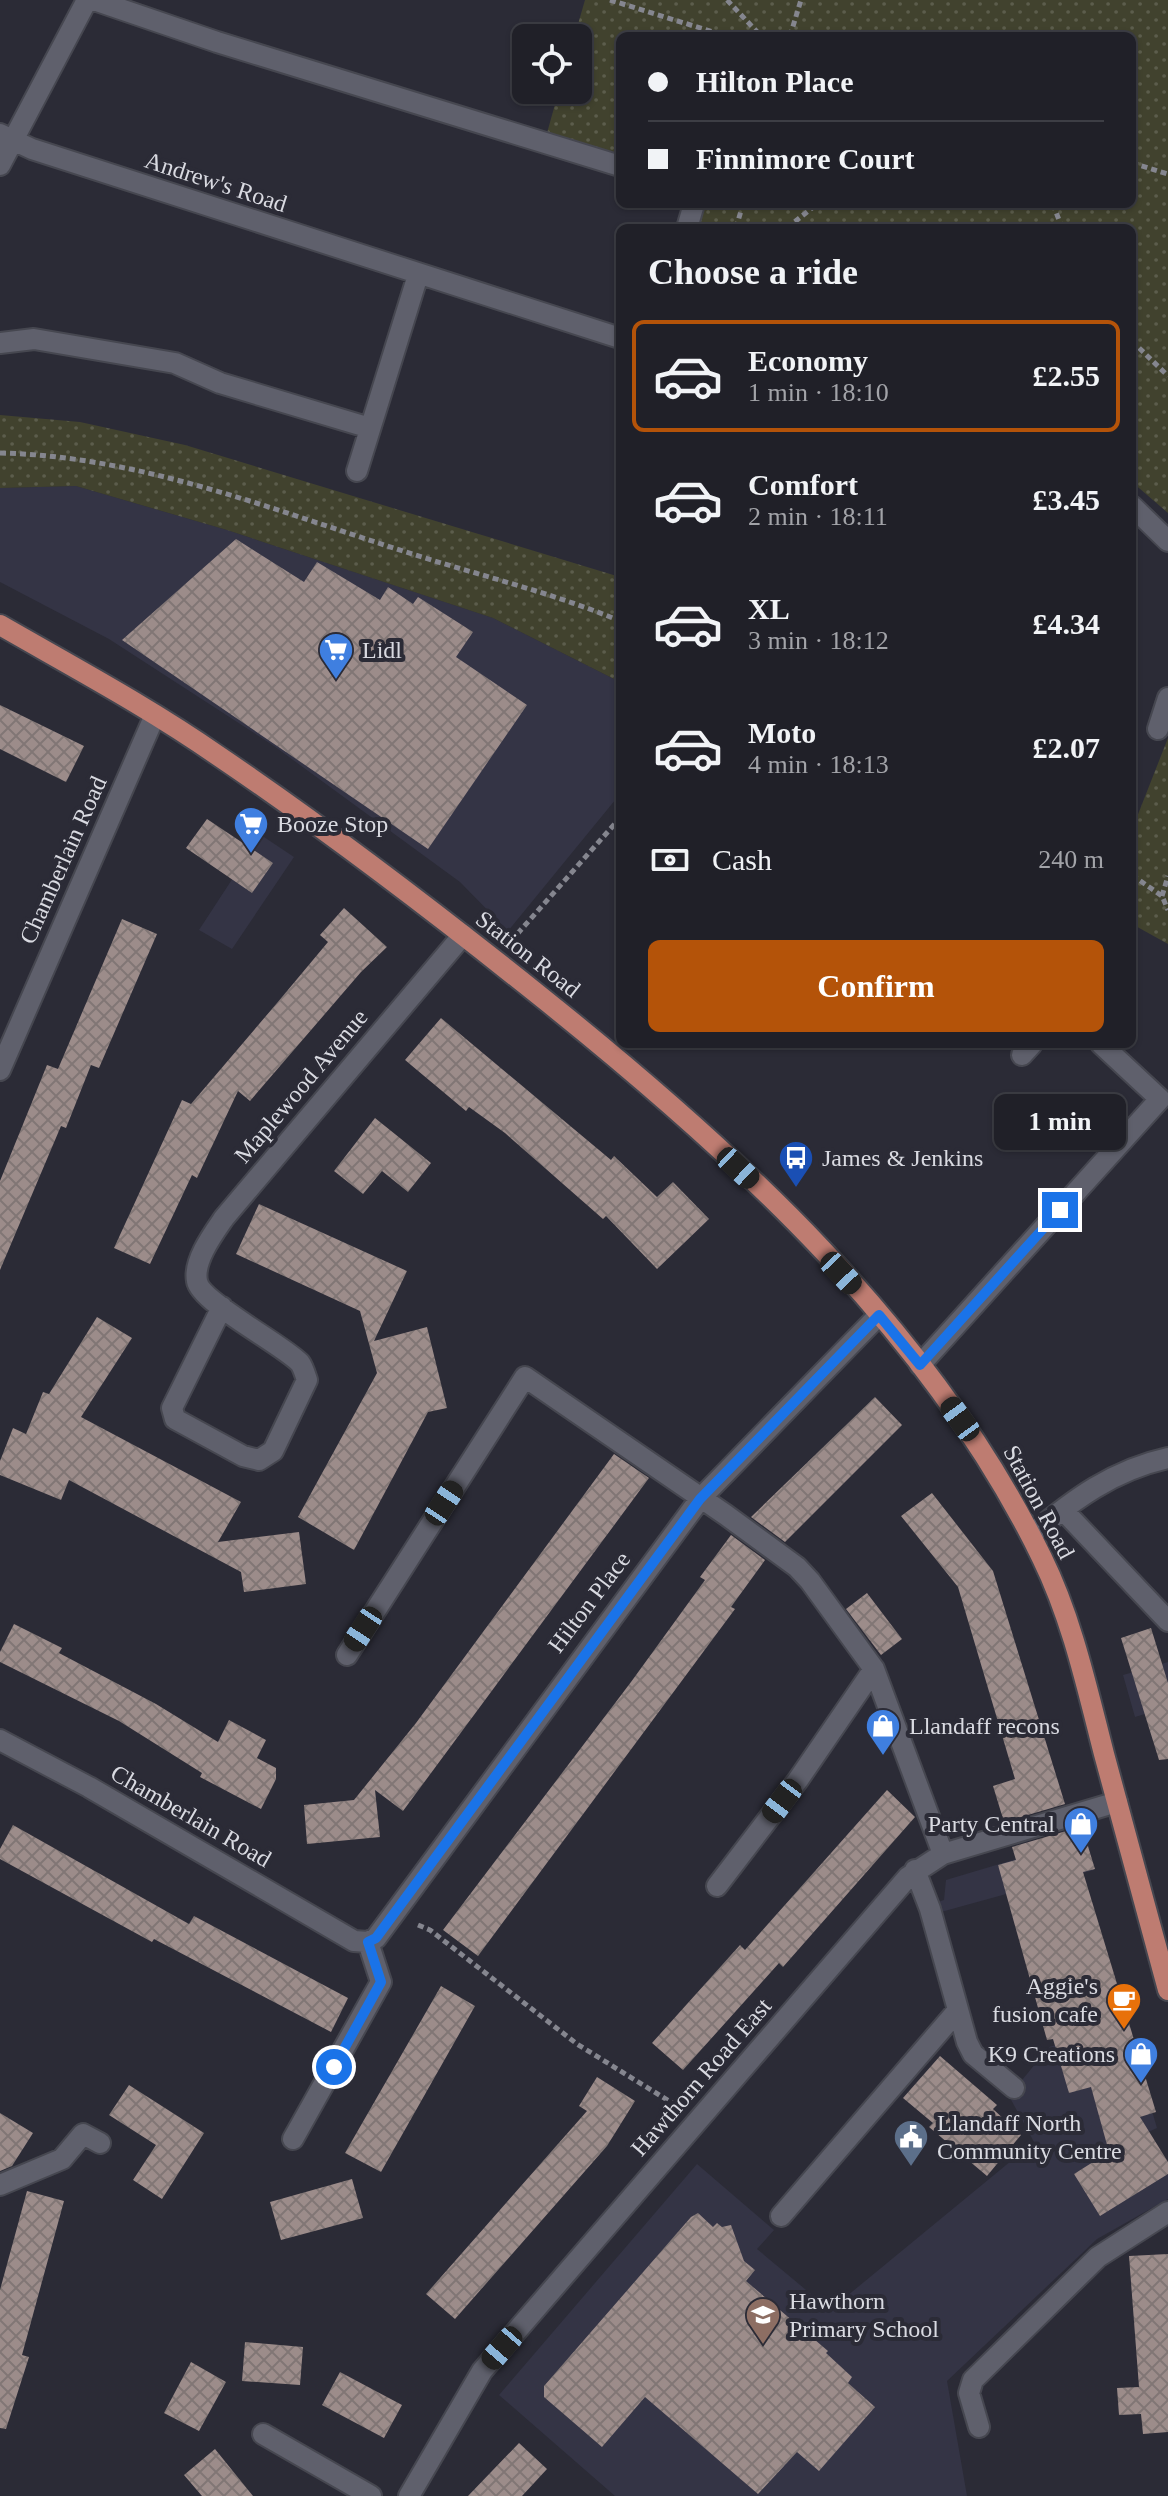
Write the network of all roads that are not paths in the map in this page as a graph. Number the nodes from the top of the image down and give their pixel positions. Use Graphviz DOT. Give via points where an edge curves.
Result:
graph roads {
  1 [pos="87,0"];
  2 [pos="94,0"];
  3 [pos="6,138"];
  4 [pos="0,165"];
  5 [pos="616,165"];
  6 [pos="418,275"];
  7 [pos="616,337"];
  8 [pos="0,343"];
  9 [pos="370,428"];
  10 [pos="357,471"];
  11 [pos="1136,510"];
  12 [pos="1168,541"];
  13 [pos="0,625"];
  14 [pos="1168,698"];
  15 [pos="155,715"];
  16 [pos="1158,729"];
  17 [pos="463,935"];
  18 [pos="1105,1048"];
  19 [pos="0,1070"];
  20 [pos="222,1307"];
  21 [pos="879,1315"];
  22 [pos="920,1365"];
  23 [pos="1168,1458"];
  24 [pos="700,1499"];
  25 [pos="1063,1510"];
  26 [pos="1031,1535"];
  27 [pos="1168,1621"];
  28 [pos="347,1655"];
  29 [pos="874,1669"];
  30 [pos="0,1740"];
  31 [pos="1117,1802"];
  32 [pos="943,1854"];
  33 [pos="915,1870"];
  34 [pos="717,1886"];
  35 [pos="361,1942"];
  36 [pos="1168,1990"];
  37 [pos="958,2010"];
  38 [pos="1014,2088"];
  39 [pos="293,2139"];
  40 [pos="100,2143"];
  41 [pos="0,2185"];
  42 [pos="1168,2212"];
  43 [pos="781,2216"];
  44 [pos="979,2427"];
  45 [pos="263,2434"];
  46 [pos="371,2496"];
  47 [pos="409,2496"];
  1 -- 3 [label="street"];
  2 -- 5 [label="street"];
  3 -- 4 [label="street"];
  3 -- 6 [label="street, Andrew's Road"];
  6 -- 7 [label="street, Andrew's Road"];
  6 -- 9 [label="street"];
  8 -- 9 [label="street" via="34,339 175,363 220,383"];
  9 -- 10 [label="street"];
  11 -- 12 [label="street"];
  13 -- 15 [label="main road, Station Road"];
  14 -- 16 [label="street"];
  15 -- 17 [label="main road, Station Road" via="265,788"];
  15 -- 19 [label="street, Chamberlain Road"];
  17 -- 20 [label="street, Maplewood Avenue" via="224,1218 196,1281 201,1292"];
  17 -- 21 [label="main road, Station Road" via="717,1148"];
  18 -- 22 [label="street" via="1160,1099"];
  20 -- 20 [label="street" via="301,1364 307,1380 273,1451 259,1460 175,1419 172,1408"];
  21 -- 22 [label="main road, Station Road"];
  21 -- 24 [label="street, Hilton Place"];
  22 -- 26 [label="main road, Station Road" via="988,1460"];
  23 -- 25 [label="street" via="1116,1475"];
  24 -- 28 [label="street" via="525,1377"];
  24 -- 29 [label="street" via="797,1567"];
  24 -- 35 [label="street, Hilton Place" via="376,1938"];
  25 -- 26 [label="street"];
  25 -- 27 [label="street"];
  26 -- 31 [label="main road, Station Road" via="1076,1650"];
  29 -- 32 [label="street"];
  29 -- 34 [label="street"];
  30 -- 35 [label="street, Chamberlain Road"];
  31 -- 32 [label="street, Hawthorn Road East"];
  31 -- 36 [label="main road, Station Road"];
  32 -- 33 [label="street, Hawthorn Road East"];
  33 -- 37 [label="street"];
  33 -- 47 [label="street, Hawthorn Road East" via="482,2371"];
  35 -- 39 [label="street" via="381,1982"];
  37 -- 38 [label="street" via="973,2054"];
  37 -- 43 [label="street"];
  40 -- 41 [label="street" via="83,2134 62,2159"];
  42 -- 44 [label="street" via="1098,2257 973,2380 969,2393"];
  45 -- 46 [label="street"];
}
